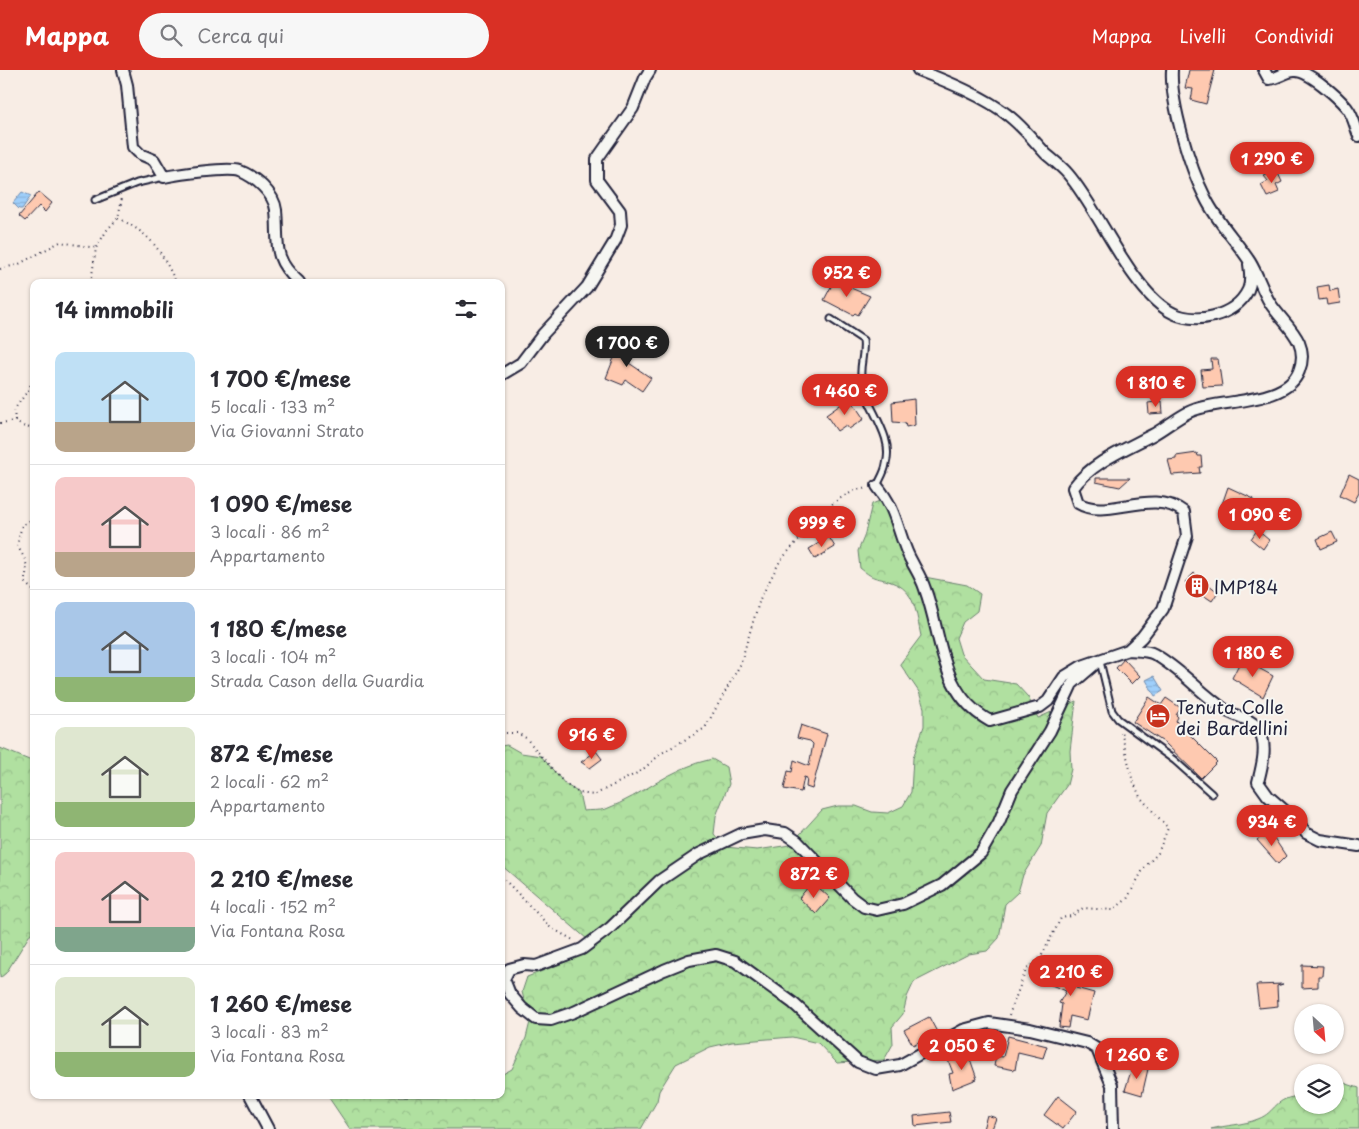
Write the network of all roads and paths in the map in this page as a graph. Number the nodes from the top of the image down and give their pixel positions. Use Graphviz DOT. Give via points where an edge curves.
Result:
graph roads {
  1 [pos="123,70"];
  2 [pos="650,70"];
  3 [pos="918,70"];
  4 [pos="1172,70"];
  5 [pos="1264,70"];
  6 [pos="1359,136"];
  7 [pos="164,177"];
  8 [pos="124,188"];
  9 [pos="95,200"];
  10 [pos="118,218"];
  11 [pos="96,248"];
  12 [pos="1249,260"];
  13 [pos="0,269"];
  14 [pos="91,279"];
  15 [pos="174,279"];
  16 [pos="295,279"];
  17 [pos="831,319"];
  18 [pos="505,373"];
  19 [pos="30,386"];
  20 [pos="15,421"];
  21 [pos="0,423"];
  22 [pos="30,428"];
  23 [pos="877,486"];
  24 [pos="30,520"];
  25 [pos="30,588"];
  26 [pos="1128,650"];
  27 [pos="1100,660"];
  28 [pos="1118,719"];
  29 [pos="505,733"];
  30 [pos="1212,794"];
  31 [pos="1359,846"];
  32 [pos="505,880"];
  33 [pos="582,949"];
  34 [pos="505,977"];
  35 [pos="505,982"];
  36 [pos="1010,1027"];
  37 [pos="252,1099"];
  38 [pos="268,1129"];
  39 [pos="1113,1129"];
  1 -- 7 [label="street" via="132,147 154,160"];
  2 -- 18 [label="street" via="633,108 597,159 597,180 620,211 621,225 615,241 586,287 521,363"];
  3 -- 12 [label="street" via="1009,115 1068,174 1136,276 1169,312 1198,318 1214,316 1238,304 1251,279"];
  4 -- 12 [label="street" via="1183,140 1205,198"];
  5 -- 6 [label="street" via="1269,79 1292,71 1312,76 1347,108"];
  7 -- 8 [label="lane"];
  7 -- 16 [label="street" via="239,171 255,180 268,192 276,207 279,260"];
  8 -- 9 [label="lane"];
  8 -- 10 [label="path"];
  10 -- 11 [label="path"];
  10 -- 15 [label="path" via="144,232 162,255"];
  11 -- 13 [label="path" via="60,242 19,264"];
  11 -- 14 [label="path"];
  12 -- 26 [label="street" via="1266,296 1292,328 1300,344 1299,373 1290,384 1269,394 1190,411 1091,470 1073,488 1078,503 1085,507 1098,509 1137,502 1178,508 1184,512 1187,536 1163,609"];
  17 -- 23 [label="lane" via="863,340 865,350 861,375 866,396 884,433 887,463"];
  19 -- 20 [label="path" via="14,410"];
  20 -- 21 [label="path"];
  20 -- 22 [label="path"];
  23 -- 27 [label="street" via="890,502 907,552 925,589 954,687 974,712 990,721 1033,710 1048,701 1064,677"];
  23 -- 29 [label="path" via="856,490 825,509 791,548 766,585 740,665 705,728 662,753 641,771 594,795 579,793 560,778 526,738 517,733"];
  24 -- 25 [label="path" via="22,525 17,545 26,558 25,584"];
  26 -- 27 [label="street"];
  26 -- 31 [label="street" via="1152,652 1213,702 1255,724 1264,742 1258,782 1268,796 1306,833 1320,840"];
  27 -- 28 [label="lane" via="1112,711"];
  27 -- 33 [label="street" via="1072,684 1050,732 1012,790 981,853 942,885 903,904 878,910 864,907 797,841 784,833 765,830 742,834 699,854 659,881 610,928"];
  28 -- 30 [label="lane" via="1174,760"];
  28 -- 36 [label="path" via="1132,778 1140,797 1168,828 1158,853 1144,868 1127,899 1112,910 1083,908 1072,916 1061,918 1041,958 1026,970 1009,1012"];
  32 -- 33 [label="path" via="550,927 573,939"];
  33 -- 34 [label="street" via="536,966 509,969"];
  35 -- 36 [label="street" via="510,994 522,1008 536,1019 551,1020 688,960 716,955 735,961 793,1003 858,1062 876,1069 900,1065 963,1030 989,1023"];
  36 -- 39 [label="street" via="1087,1043 1097,1049 1112,1085"];
  37 -- 38 [label="street"];
}
